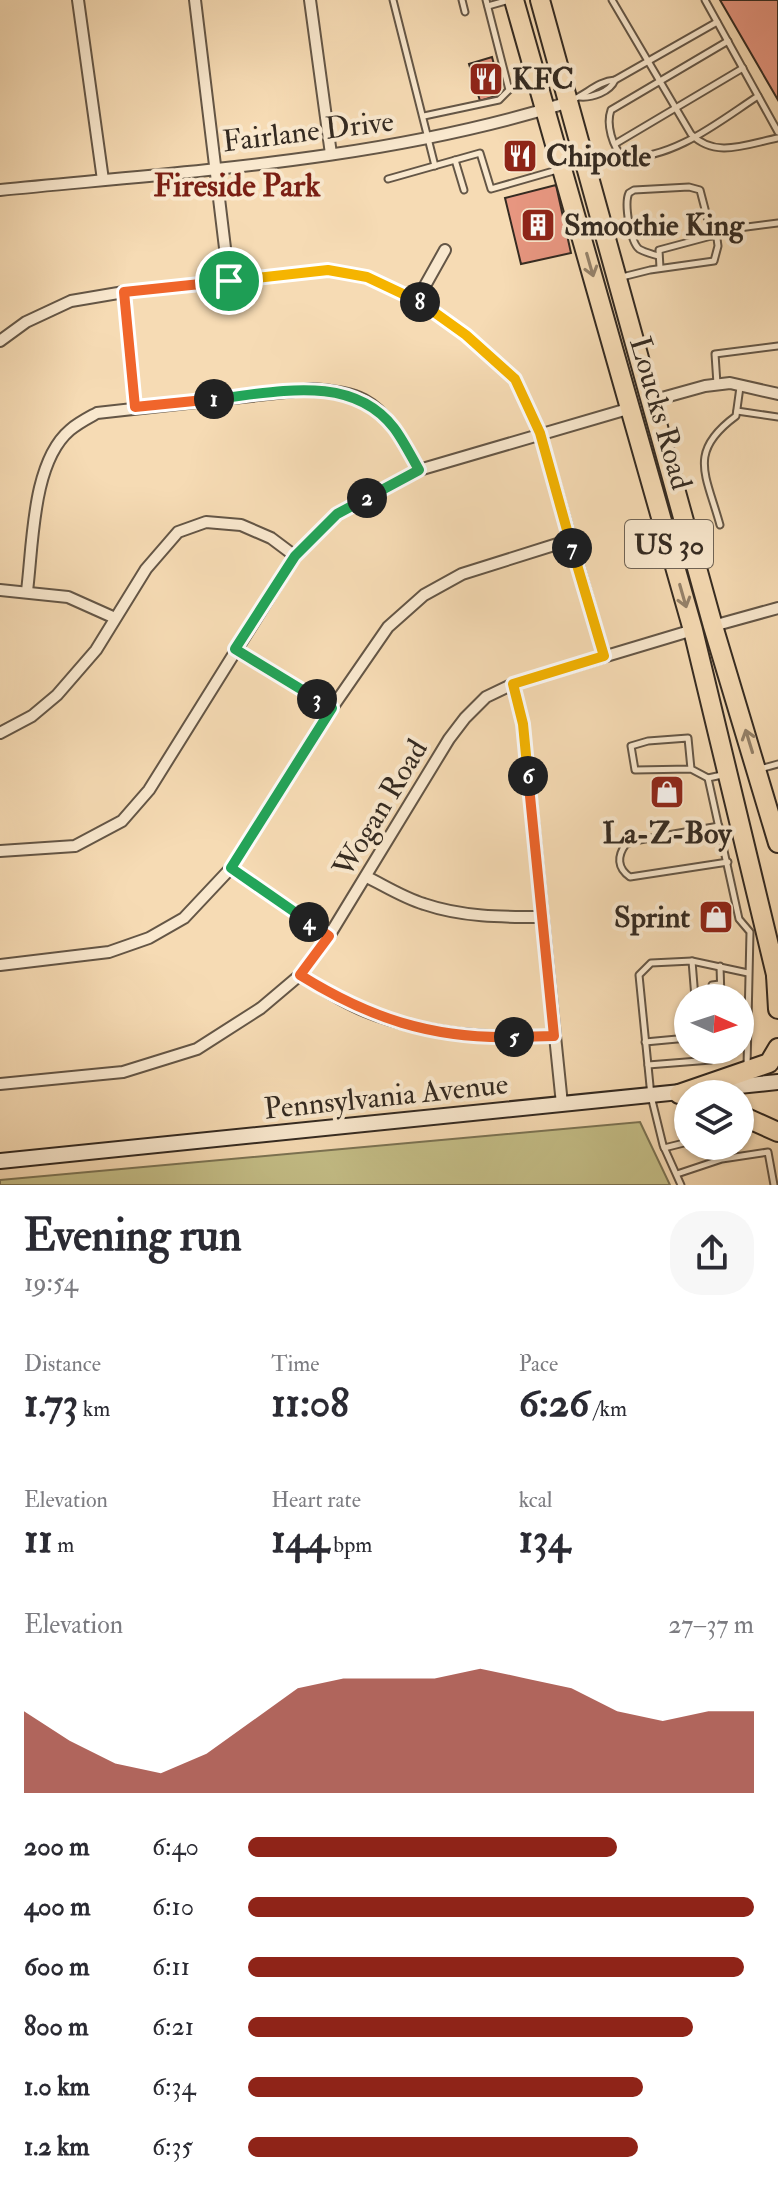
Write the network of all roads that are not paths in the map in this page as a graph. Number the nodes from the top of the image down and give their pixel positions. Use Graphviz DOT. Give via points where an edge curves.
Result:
graph roads {
  1 [pos="78,0"];
  2 [pos="195,0"];
  3 [pos="310,0"];
  4 [pos="393,0"];
  5 [pos="462,0"];
  6 [pos="512,0"];
  7 [pos="540,0"];
  8 [pos="612,0"];
  9 [pos="705,0"];
  10 [pos="487,3"];
  11 [pos="465,12"];
  12 [pos="717,22"];
  13 [pos="728,41"];
  14 [pos="649,63"];
  15 [pos="743,68"];
  16 [pos="660,81"];
  17 [pos="758,96"];
  18 [pos="574,99"];
  19 [pos="545,109"];
  20 [pos="676,109"];
  21 [pos="424,116"];
  22 [pos="778,135"];
  23 [pos="695,138"];
  24 [pos="428,140"];
  25 [pos="615,144"];
  26 [pos="331,154"];
  27 [pos="455,160"];
  28 [pos="435,166"];
  29 [pos="217,167"];
  30 [pos="562,168"];
  31 [pos="388,179"];
  32 [pos="103,180"];
  33 [pos="0,190"];
  34 [pos="464,190"];
  35 [pos="778,223"];
  36 [pos="714,236"];
  37 [pos="445,250"];
  38 [pos="658,256"];
  39 [pos="660,268"];
  40 [pos="617,279"];
  41 [pos="229,281"];
  42 [pos="124,292"];
  43 [pos="417,300"];
  44 [pos="0,341"];
  45 [pos="778,346"];
  46 [pos="718,385"];
  47 [pos="740,386"];
  48 [pos="778,394"];
  49 [pos="651,401"];
  50 [pos="135,407"];
  51 [pos="631,408"];
  52 [pos="737,411"];
  53 [pos="778,417"];
  54 [pos="540,433"];
  55 [pos="419,470"];
  56 [pos="720,525"];
  57 [pos="570,540"];
  58 [pos="295,556"];
  59 [pos="0,590"];
  60 [pos="27,591"];
  61 [pos="778,608"];
  62 [pos="115,618"];
  63 [pos="713,626"];
  64 [pos="693,630"];
  65 [pos="235,649"];
  66 [pos="604,656"];
  67 [pos="513,684"];
  68 [pos="332,708"];
  69 [pos="0,733"];
  70 [pos="778,764"];
  71 [pos="691,769"];
  72 [pos="758,770"];
  73 [pos="728,773"];
  74 [pos="708,778"];
  75 [pos="719,826"];
  76 [pos="778,843"];
  77 [pos="0,851"];
  78 [pos="750,865"];
  79 [pos="728,866"];
  80 [pos="231,868"];
  81 [pos="367,877"];
  82 [pos="541,917"];
  83 [pos="329,936"];
  84 [pos="692,961"];
  85 [pos="0,965"];
  86 [pos="720,966"];
  87 [pos="748,973"];
  88 [pos="300,975"];
  89 [pos="777,979"];
  90 [pos="698,984"];
  91 [pos="720,984"];
  92 [pos="778,1009"];
  93 [pos="554,1036"];
  94 [pos="674,1041"];
  95 [pos="645,1042"];
  96 [pos="778,1048"];
  97 [pos="674,1063"];
  98 [pos="648,1065"];
  99 [pos="747,1071"];
  100 [pos="723,1080"];
  101 [pos="778,1082"];
  102 [pos="0,1084"];
  103 [pos="754,1085"];
  104 [pos="674,1095"];
  105 [pos="651,1096"];
  106 [pos="562,1104"];
  107 [pos="754,1121"];
  108 [pos="778,1132"];
  109 [pos="674,1146"];
  110 [pos="664,1148"];
  111 [pos="0,1161"];
  112 [pos="677,1174"];
  113 [pos="681,1185"];
  114 [pos="774,1185"];
  1 -- 32 [label="street"];
  2 -- 29 [label="street"];
  3 -- 26 [label="street"];
  4 -- 21 [label="lane"];
  5 -- 11 [label="lane"];
  6 -- 10 [label="lane"];
  6 -- 19 [label="highway, Loucks Road / US 30"];
  7 -- 18 [label="highway, Loucks Road / US 30"];
  8 -- 14 [label="lane"];
  9 -- 12 [label="lane"];
  10 -- 21 [label="lane" via="509,90 499,100"];
  12 -- 13 [label="lane"];
  12 -- 14 [label="lane"];
  13 -- 15 [label="lane"];
  13 -- 16 [label="lane"];
  14 -- 16 [label="lane"];
  14 -- 18 [label="lane" via="589,98"];
  15 -- 17 [label="lane"];
  15 -- 20 [label="lane"];
  16 -- 20 [label="lane"];
  16 -- 25 [label="lane" via="611,110 607,121"];
  17 -- 22 [label="lane"];
  17 -- 23 [label="lane"];
  18 -- 19 [label="street, Fairlane Drive"];
  18 -- 40 [label="highway, Loucks Road / US 30"];
  19 -- 24 [label="street, Fairlane Drive"];
  19 -- 30 [label="highway, Loucks Road / US 30"];
  20 -- 23 [label="lane"];
  20 -- 25 [label="lane"];
  21 -- 24 [label="lane"];
  22 -- 23 [label="lane" via="711,148"];
  23 -- 25 [label="lane" via="644,158 624,158"];
  24 -- 26 [label="street, Fairlane Drive"];
  24 -- 28 [label="lane"];
  26 -- 29 [label="street, Fairlane Drive"];
  27 -- 28 [label="lane"];
  27 -- 30 [label="lane" via="480,153 491,189"];
  27 -- 34 [label="lane"];
  28 -- 31 [label="lane"];
  29 -- 32 [label="street, Fairlane Drive"];
  29 -- 41 [label="street"];
  30 -- 51 [label="highway, Loucks Road / US 30, one-way"];
  32 -- 33 [label="street, Fairlane Drive"];
  35 -- 36 [label="lane" via="716,231"];
  36 -- 38 [label="lane" via="659,250"];
  36 -- 38 [label="lane" via="700,190 634,190 626,200 634,242"];
  36 -- 39 [label="lane" via="714,261"];
  37 -- 43 [label="street"];
  38 -- 39 [label="lane"];
  39 -- 40 [label="lane"];
  40 -- 49 [label="highway, Loucks Road / US 30"];
  41 -- 42 [label="street"];
  41 -- 43 [label="street" via="328,270 367,277"];
  42 -- 44 [label="street" via="71,301"];
  42 -- 50 [label="street"];
  43 -- 54 [label="street" via="515,379"];
  45 -- 46 [label="lane" via="715,354"];
  46 -- 47 [label="street"];
  46 -- 49 [label="street"];
  47 -- 48 [label="street"];
  47 -- 52 [label="lane"];
  49 -- 63 [label="highway, Loucks Road / US 30"];
  50 -- 55 [label="street" via="313,389 340,392 364,400 393,426"];
  50 -- 60 [label="street" via="97,413 56,446 42,473"];
  51 -- 54 [label="street"];
  51 -- 64 [label="highway, Loucks Road / US 30, one-way"];
  52 -- 53 [label="lane"];
  52 -- 56 [label="lane" via="713,434 704,455"];
  54 -- 55 [label="street"];
  54 -- 57 [label="street"];
  55 -- 58 [label="street" via="337,514"];
  57 -- 66 [label="street"];
  57 -- 68 [label="street" via="462,574 424,595 388,627"];
  58 -- 62 [label="street" via="241,525 206,522 178,532"];
  58 -- 65 [label="street"];
  59 -- 60 [label="street"];
  60 -- 62 [label="street" via="68,597"];
  61 -- 63 [label="street"];
  62 -- 69 [label="street" via="96,650 57,695"];
  72 -- 63 [label="highway, Loucks Road / US 30, one-way"];
  64 -- 66 [label="street, Wogan Road"];
  64 -- 73 [label="highway, Loucks Road / US 30"];
  65 -- 68 [label="street"];
  65 -- 77 [label="street" via="149,790 122,821 75,846"];
  66 -- 67 [label="street, Wogan Road"];
  67 -- 81 [label="street, Wogan Road" via="486,697 449,739"];
  67 -- 82 [label="street" via="523,724"];
  68 -- 80 [label="street"];
  70 -- 72 [label="lane"];
  71 -- 71 [label="lane" via="635,770 631,746 688,738"];
  71 -- 74 [label="lane"];
  72 -- 76 [label="highway, Loucks Road / US 30"];
  73 -- 74 [label="lane"];
  73 -- 78 [label="highway, Loucks Road / US 30"];
  74 -- 75 [label="lane"];
  75 -- 79 [label="lane"];
  75 -- 79 [label="lane" via="634,841 626,844 619,860 622,872 630,877"];
  78 -- 79 [label="lane"];
  78 -- 89 [label="highway, Loucks Road / US 30"];
  79 -- 87 [label="lane" via="739,919 750,932"];
  80 -- 83 [label="street"];
  80 -- 85 [label="street" via="184,918 149,938 109,952"];
  81 -- 82 [label="street" via="448,911"];
  81 -- 83 [label="street, Wogan Road"];
  82 -- 93 [label="street"];
  83 -- 88 [label="street, Wogan Road"];
  84 -- 86 [label="lane"];
  84 -- 90 [label="lane"];
  84 -- 95 [label="lane" via="651,963 639,975"];
  86 -- 87 [label="lane"];
  86 -- 91 [label="lane"];
  87 -- 99 [label="lane"];
  88 -- 93 [label="street" via="363,1011 408,1025 488,1038"];
  88 -- 102 [label="street, Wogan Road" via="261,1008 197,1049 123,1072"];
  89 -- 92 [label="highway, Loucks Road"];
  93 -- 106 [label="street"];
  94 -- 95 [label="lane"];
  95 -- 98 [label="lane"];
  96 -- 99 [label="highway" via="769,1063"];
  97 -- 98 [label="lane"];
  98 -- 105 [label="lane"];
  99 -- 100 [label="highway"];
  101 -- 103 [label="street, Pennsylvania Avenue"];
  104 -- 105 [label="street, Pennsylvania Avenue"];
  105 -- 106 [label="street, Pennsylvania Avenue"];
  105 -- 110 [label="lane"];
  106 -- 111 [label="street, Pennsylvania Avenue"];
  107 -- 108 [label="highway"];
  109 -- 110 [label="lane"];
  110 -- 112 [label="lane"];
  112 -- 113 [label="lane"];
  112 -- 114 [label="lane" via="722,1159 768,1152"];
}
